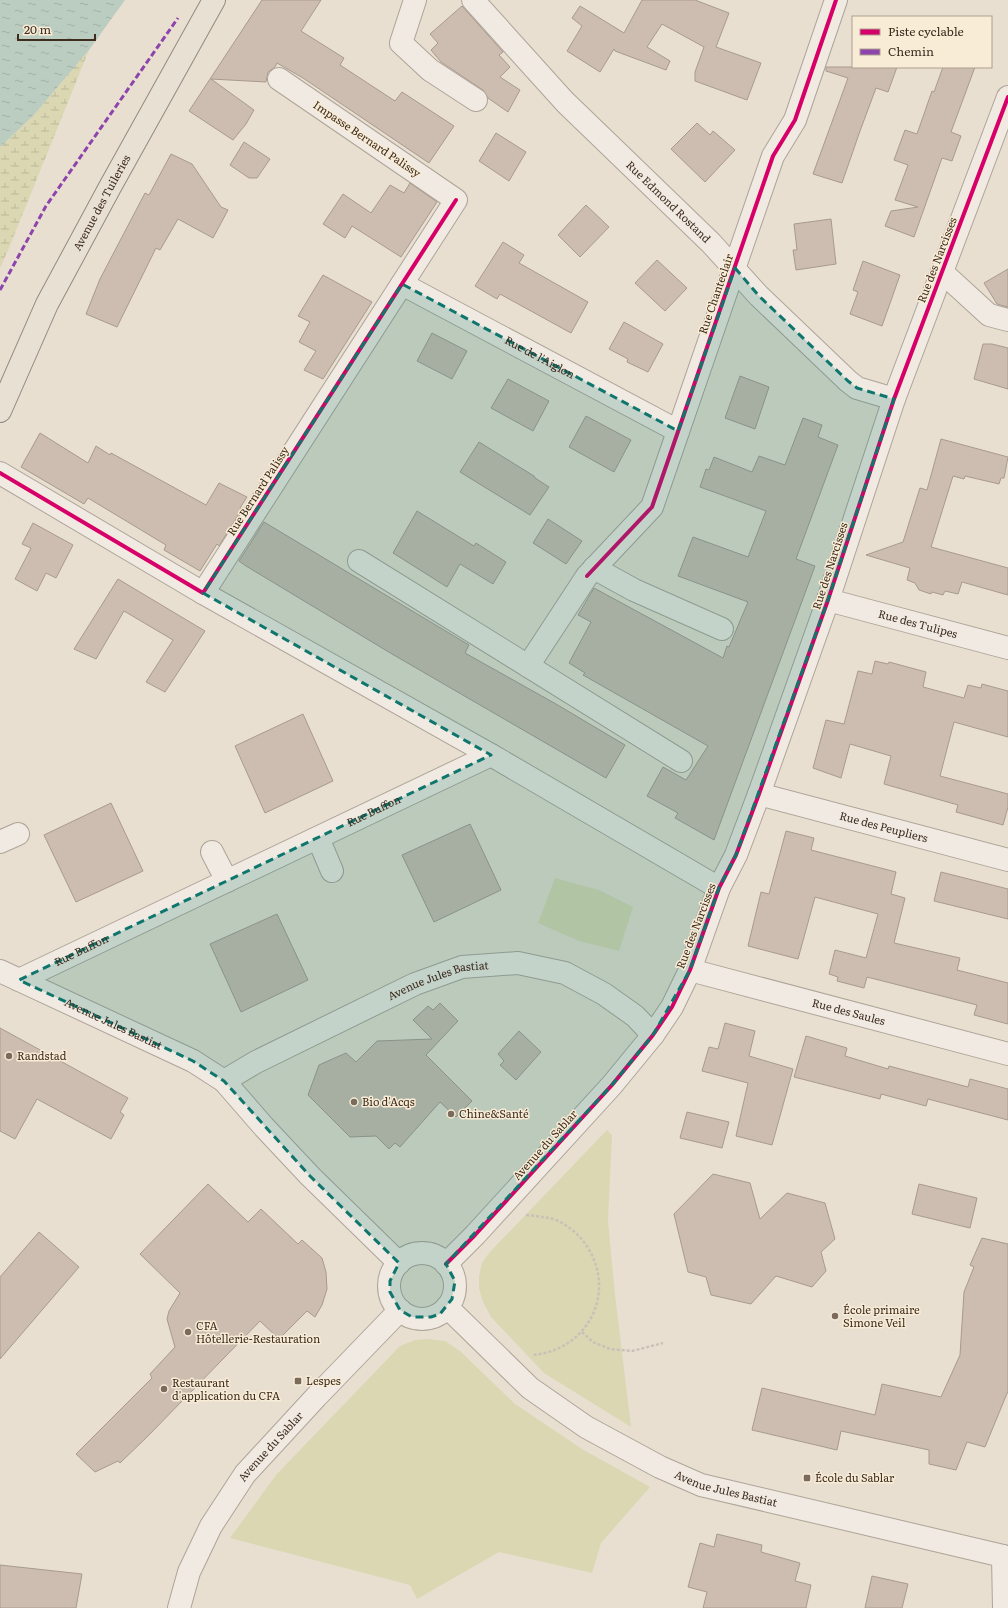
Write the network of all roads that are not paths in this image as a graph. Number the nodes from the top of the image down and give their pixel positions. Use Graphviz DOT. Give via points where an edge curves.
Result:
graph roads {
  1 [pos="214,0"];
  2 [pos="415,0"];
  3 [pos="474,0"];
  4 [pos="836,0"];
  5 [pos="279,79"];
  6 [pos="1008,97"];
  7 [pos="476,100"];
  8 [pos="456,200"];
  9 [pos="735,268"];
  10 [pos="942,272"];
  11 [pos="402,284"];
  12 [pos="1008,320"];
  13 [pos="894,399"];
  14 [pos="0,411"];
  15 [pos="678,431"];
  16 [pos="0,473"];
  17 [pos="359,561"];
  18 [pos="591,572"];
  19 [pos="203,593"];
  20 [pos="828,600"];
  21 [pos="722,629"];
  22 [pos="1008,648"];
  23 [pos="528,666"];
  24 [pos="491,755"];
  25 [pos="681,761"];
  26 [pos="759,794"];
  27 [pos="318,838"];
  28 [pos="212,852"];
  29 [pos="1008,860"];
  30 [pos="332,871"];
  31 [pos="227,881"];
  32 [pos="719,888"];
  33 [pos="690,970"];
  34 [pos="9,976"];
  35 [pos="653,1035"];
  36 [pos="1008,1054"];
  37 [pos="224,1081"];
  38 [pos="399,1263"];
  39 [pos="446,1264"];
  40 [pos="447,1308"];
  41 [pos="400,1310"];
  42 [pos="1005,1551"];
  43 [pos="179,1608"];
  44 [pos="1004,1608"];
  1 -- 14 [label="main road, Avenue des Tuileries" via="47,304"];
  2 -- 7 [label="street" via="401,43 430,70"];
  3 -- 9 [label="street, Rue Edmond Rostand" via="564,102"];
  4 -- 9 [label="street, Rue Chanteclair" via="795,120 773,156"];
  5 -- 8 [label="street, Impasse Bernard Palissy"];
  6 -- 10 [label="street, Rue des Narcisses"];
  8 -- 11 [label="street, Rue Bernard Palissy"];
  9 -- 13 [label="street, Rue Edmond Rostand" via="759,296 848,381 857,388"];
  9 -- 15 [label="street, Rue Chanteclair"];
  10 -- 12 [label="street" via="989,315"];
  10 -- 13 [label="street, Rue des Narcisses"];
  11 -- 15 [label="street, Rue de l'Aiglon"];
  11 -- 19 [label="street, Rue Bernard Palissy"];
  13 -- 20 [label="street, Rue des Narcisses"];
  15 -- 18 [label="street, Rue Chanteclair" via="652,507"];
  16 -- 19 [label="street"];
  17 -- 23 [label="street"];
  18 -- 21 [label="street"];
  18 -- 23 [label="street, Rue Chanteclair"];
  19 -- 24 [label="street"];
  20 -- 22 [label="street, Rue des Tulipes"];
  20 -- 26 [label="street, Rue des Narcisses"];
  23 -- 25 [label="street"];
  24 -- 27 [label="street, Rue Buffon"];
  24 -- 32 [label="street"];
  26 -- 29 [label="street, Rue des Peupliers"];
  26 -- 32 [label="street, Rue des Narcisses" via="736,855"];
  27 -- 30 [label="street"];
  27 -- 31 [label="street, Rue Buffon"];
  28 -- 31 [label="street"];
  31 -- 34 [label="street, Rue Buffon"];
  32 -- 33 [label="street, Rue des Narcisses"];
  33 -- 35 [label="street, Rue des Narcisses" via="672,1007"];
  33 -- 36 [label="street, Rue des Saules"];
  34 -- 37 [label="street, Avenue Jules Bastiat" via="193,1061"];
  35 -- 37 [label="street, Avenue Jules Bastiat" via="635,1016 604,994 565,973 518,963 462,967 415,984 256,1062"];
  35 -- 39 [label="street, Avenue du Sablar" via="602,1096"];
  37 -- 38 [label="street, Avenue Jules Bastiat" via="290,1154"];
  38 -- 39 [label="street" via="414,1254 423,1253 440,1258"];
  38 -- 41 [label="street" via="392,1276 390,1292"];
  39 -- 40 [label="street" via="455,1281 455,1290"];
  40 -- 41 [label="street" via="435,1316 422,1319"];
  40 -- 42 [label="street, Avenue Jules Bastiat" via="530,1388 586,1427 660,1467 701,1485"];
  41 -- 43 [label="street, Avenue du Sablar" via="245,1474 211,1526 189,1572"];
  42 -- 44 [label="street, Avenue Jules Bastiat"];
}
